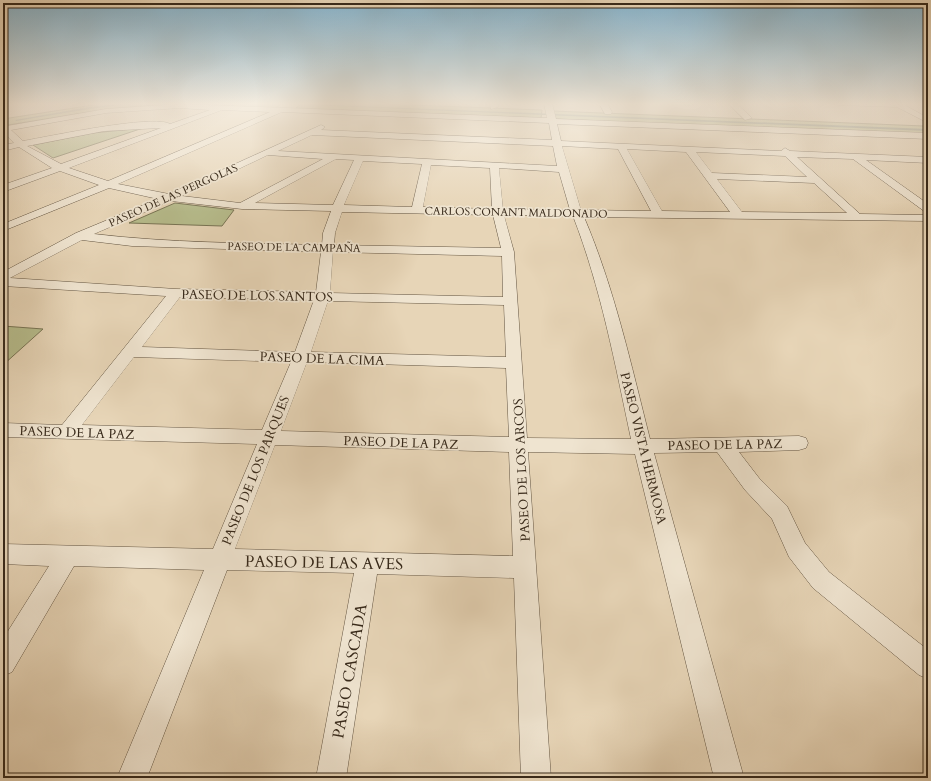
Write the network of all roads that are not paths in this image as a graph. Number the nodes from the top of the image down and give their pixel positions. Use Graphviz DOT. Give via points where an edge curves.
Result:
graph roads {
  1 [pos="13,139"];
  2 [pos="47,139"];
  3 [pos="139,139"];
  4 [pos="214,139"];
  5 [pos="295,139"];
  6 [pos="478,139"];
  7 [pos="556,139"];
  8 [pos="772,139"];
  9 [pos="557,143"];
  10 [pos="18,145"];
  11 [pos="621,146"];
  12 [pos="3,148"];
  13 [pos="689,149"];
  14 [pos="269,152"];
  15 [pos="787,153"];
  16 [pos="334,156"];
  17 [pos="360,157"];
  18 [pos="856,157"];
  19 [pos="928,160"];
  20 [pos="427,161"];
  21 [pos="494,164"];
  22 [pos="59,168"];
  23 [pos="564,169"];
  24 [pos="709,176"];
  25 [pos="817,180"];
  26 [pos="107,184"];
  27 [pos="3,189"];
  28 [pos="171,197"];
  29 [pos="242,206"];
  30 [pos="337,208"];
  31 [pos="928,209"];
  32 [pos="417,210"];
  33 [pos="498,212"];
  34 [pos="577,213"];
  35 [pos="658,214"];
  36 [pos="738,215"];
  37 [pos="857,216"];
  38 [pos="928,218"];
  39 [pos="3,228"];
  40 [pos="80,236"];
  41 [pos="328,248"];
  42 [pos="508,252"];
  43 [pos="3,277"];
  44 [pos="3,282"];
  45 [pos="176,293"];
  46 [pos="323,296"];
  47 [pos="511,301"];
  48 [pos="128,352"];
  49 [pos="301,357"];
  50 [pos="515,363"];
  51 [pos="3,430"];
  52 [pos="67,432"];
  53 [pos="268,438"];
  54 [pos="799,443"];
  55 [pos="722,444"];
  56 [pos="520,445"];
  57 [pos="642,445"];
  58 [pos="3,554"];
  59 [pos="68,556"];
  60 [pos="220,559"];
  61 [pos="367,563"];
  62 [pos="526,567"];
  63 [pos="3,663"];
  64 [pos="928,666"];
  65 [pos="132,778"];
  66 [pos="331,778"];
  67 [pos="536,778"];
  68 [pos="729,778"];
  1 -- 10 [label="street, CARLOS CONANT MALDONADO"];
  2 -- 10 [label="street"];
  3 -- 22 [label="street"];
  4 -- 26 [label="street"];
  5 -- 14 [label="street, PASEO DE LAS PERGOLAS"];
  6 -- 9 [label="street"];
  7 -- 9 [label="street, PASEO VISTA HERMOSA"];
  8 -- 15 [label="street"];
  9 -- 11 [label="street"];
  9 -- 23 [label="street, PASEO VISTA HERMOSA"];
  10 -- 12 [label="street"];
  10 -- 22 [label="street, CARLOS CONANT MALDONADO"];
  11 -- 13 [label="street"];
  11 -- 35 [label="street"];
  13 -- 15 [label="street"];
  13 -- 24 [label="street"];
  14 -- 16 [label="street"];
  14 -- 28 [label="street, PASEO DE LAS PERGOLAS"];
  15 -- 18 [label="street"];
  15 -- 25 [label="street"];
  16 -- 17 [label="street"];
  16 -- 29 [label="street"];
  17 -- 20 [label="street"];
  17 -- 30 [label="street, PASEO DE LOS PARQUES"];
  18 -- 19 [label="street"];
  18 -- 31 [label="street"];
  20 -- 21 [label="street"];
  20 -- 32 [label="street"];
  21 -- 23 [label="street"];
  21 -- 33 [label="street, PASEO DE LOS ARCOS"];
  22 -- 26 [label="street, CARLOS CONANT MALDONADO"];
  22 -- 27 [label="street"];
  23 -- 34 [label="street, PASEO VISTA HERMOSA"];
  24 -- 25 [label="street"];
  24 -- 36 [label="street"];
  25 -- 37 [label="street"];
  26 -- 28 [label="street, CARLOS CONANT MALDONADO"];
  26 -- 39 [label="street"];
  28 -- 29 [label="street, CARLOS CONANT MALDONADO"];
  28 -- 40 [label="street, PASEO DE LAS PERGOLAS"];
  29 -- 30 [label="street, CARLOS CONANT MALDONADO"];
  30 -- 32 [label="street, CARLOS CONANT MALDONADO"];
  30 -- 41 [label="street, PASEO DE LOS PARQUES" via="329,233"];
  32 -- 33 [label="street, CARLOS CONANT MALDONADO"];
  33 -- 34 [label="street, CARLOS CONANT MALDONADO"];
  33 -- 42 [label="street, PASEO DE LOS ARCOS"];
  34 -- 35 [label="street, CARLOS CONANT MALDONADO"];
  34 -- 57 [label="street, PASEO VISTA HERMOSA" via="590,247 618,344"];
  35 -- 36 [label="street, CARLOS CONANT MALDONADO"];
  36 -- 37 [label="street, CARLOS CONANT MALDONADO"];
  37 -- 38 [label="street, CARLOS CONANT MALDONADO"];
  40 -- 41 [label="street, PASEO DE LA CAMPAÑA" via="147,243"];
  40 -- 43 [label="street, PASEO DE LAS PERGOLAS"];
  41 -- 42 [label="street, PASEO DE LA CAMPAÑA"];
  41 -- 46 [label="street, PASEO DE LOS PARQUES"];
  42 -- 47 [label="street, PASEO DE LOS ARCOS"];
  44 -- 45 [label="street, PASEO DE LOS SANTOS"];
  45 -- 46 [label="street, PASEO DE LOS SANTOS"];
  45 -- 48 [label="street"];
  46 -- 47 [label="street, PASEO DE LOS SANTOS"];
  46 -- 49 [label="street, PASEO DE LOS PARQUES"];
  47 -- 50 [label="street, PASEO DE LOS ARCOS"];
  48 -- 49 [label="street, PASEO DE LA CIMA"];
  48 -- 52 [label="street"];
  49 -- 50 [label="street, PASEO DE LA CIMA"];
  49 -- 53 [label="street, PASEO DE LOS PARQUES"];
  50 -- 56 [label="street, PASEO DE LOS ARCOS"];
  51 -- 52 [label="street, PASEO DE LA PAZ"];
  52 -- 53 [label="street, PASEO DE LA PAZ"];
  53 -- 56 [label="street, PASEO DE LA PAZ"];
  53 -- 60 [label="street, PASEO DE LOS PARQUES"];
  54 -- 55 [label="street, PASEO DE LA PAZ"];
  55 -- 57 [label="street, PASEO DE LA PAZ"];
  55 -- 64 [label="street" via="752,484 780,513 797,550 821,580"];
  56 -- 57 [label="street, PASEO DE LA PAZ"];
  56 -- 62 [label="street, PASEO DE LOS ARCOS"];
  57 -- 68 [label="street, PASEO VISTA HERMOSA"];
  58 -- 59 [label="street, PASEO DE LAS AVES"];
  59 -- 60 [label="street, PASEO DE LAS AVES"];
  59 -- 63 [label="street"];
  60 -- 61 [label="street, PASEO DE LAS AVES"];
  60 -- 65 [label="street, PASEO DE LOS PARQUES"];
  61 -- 62 [label="street, PASEO DE LAS AVES"];
  61 -- 66 [label="street, PASEO CASCADA"];
  62 -- 67 [label="street, PASEO DE LOS ARCOS"];
}
